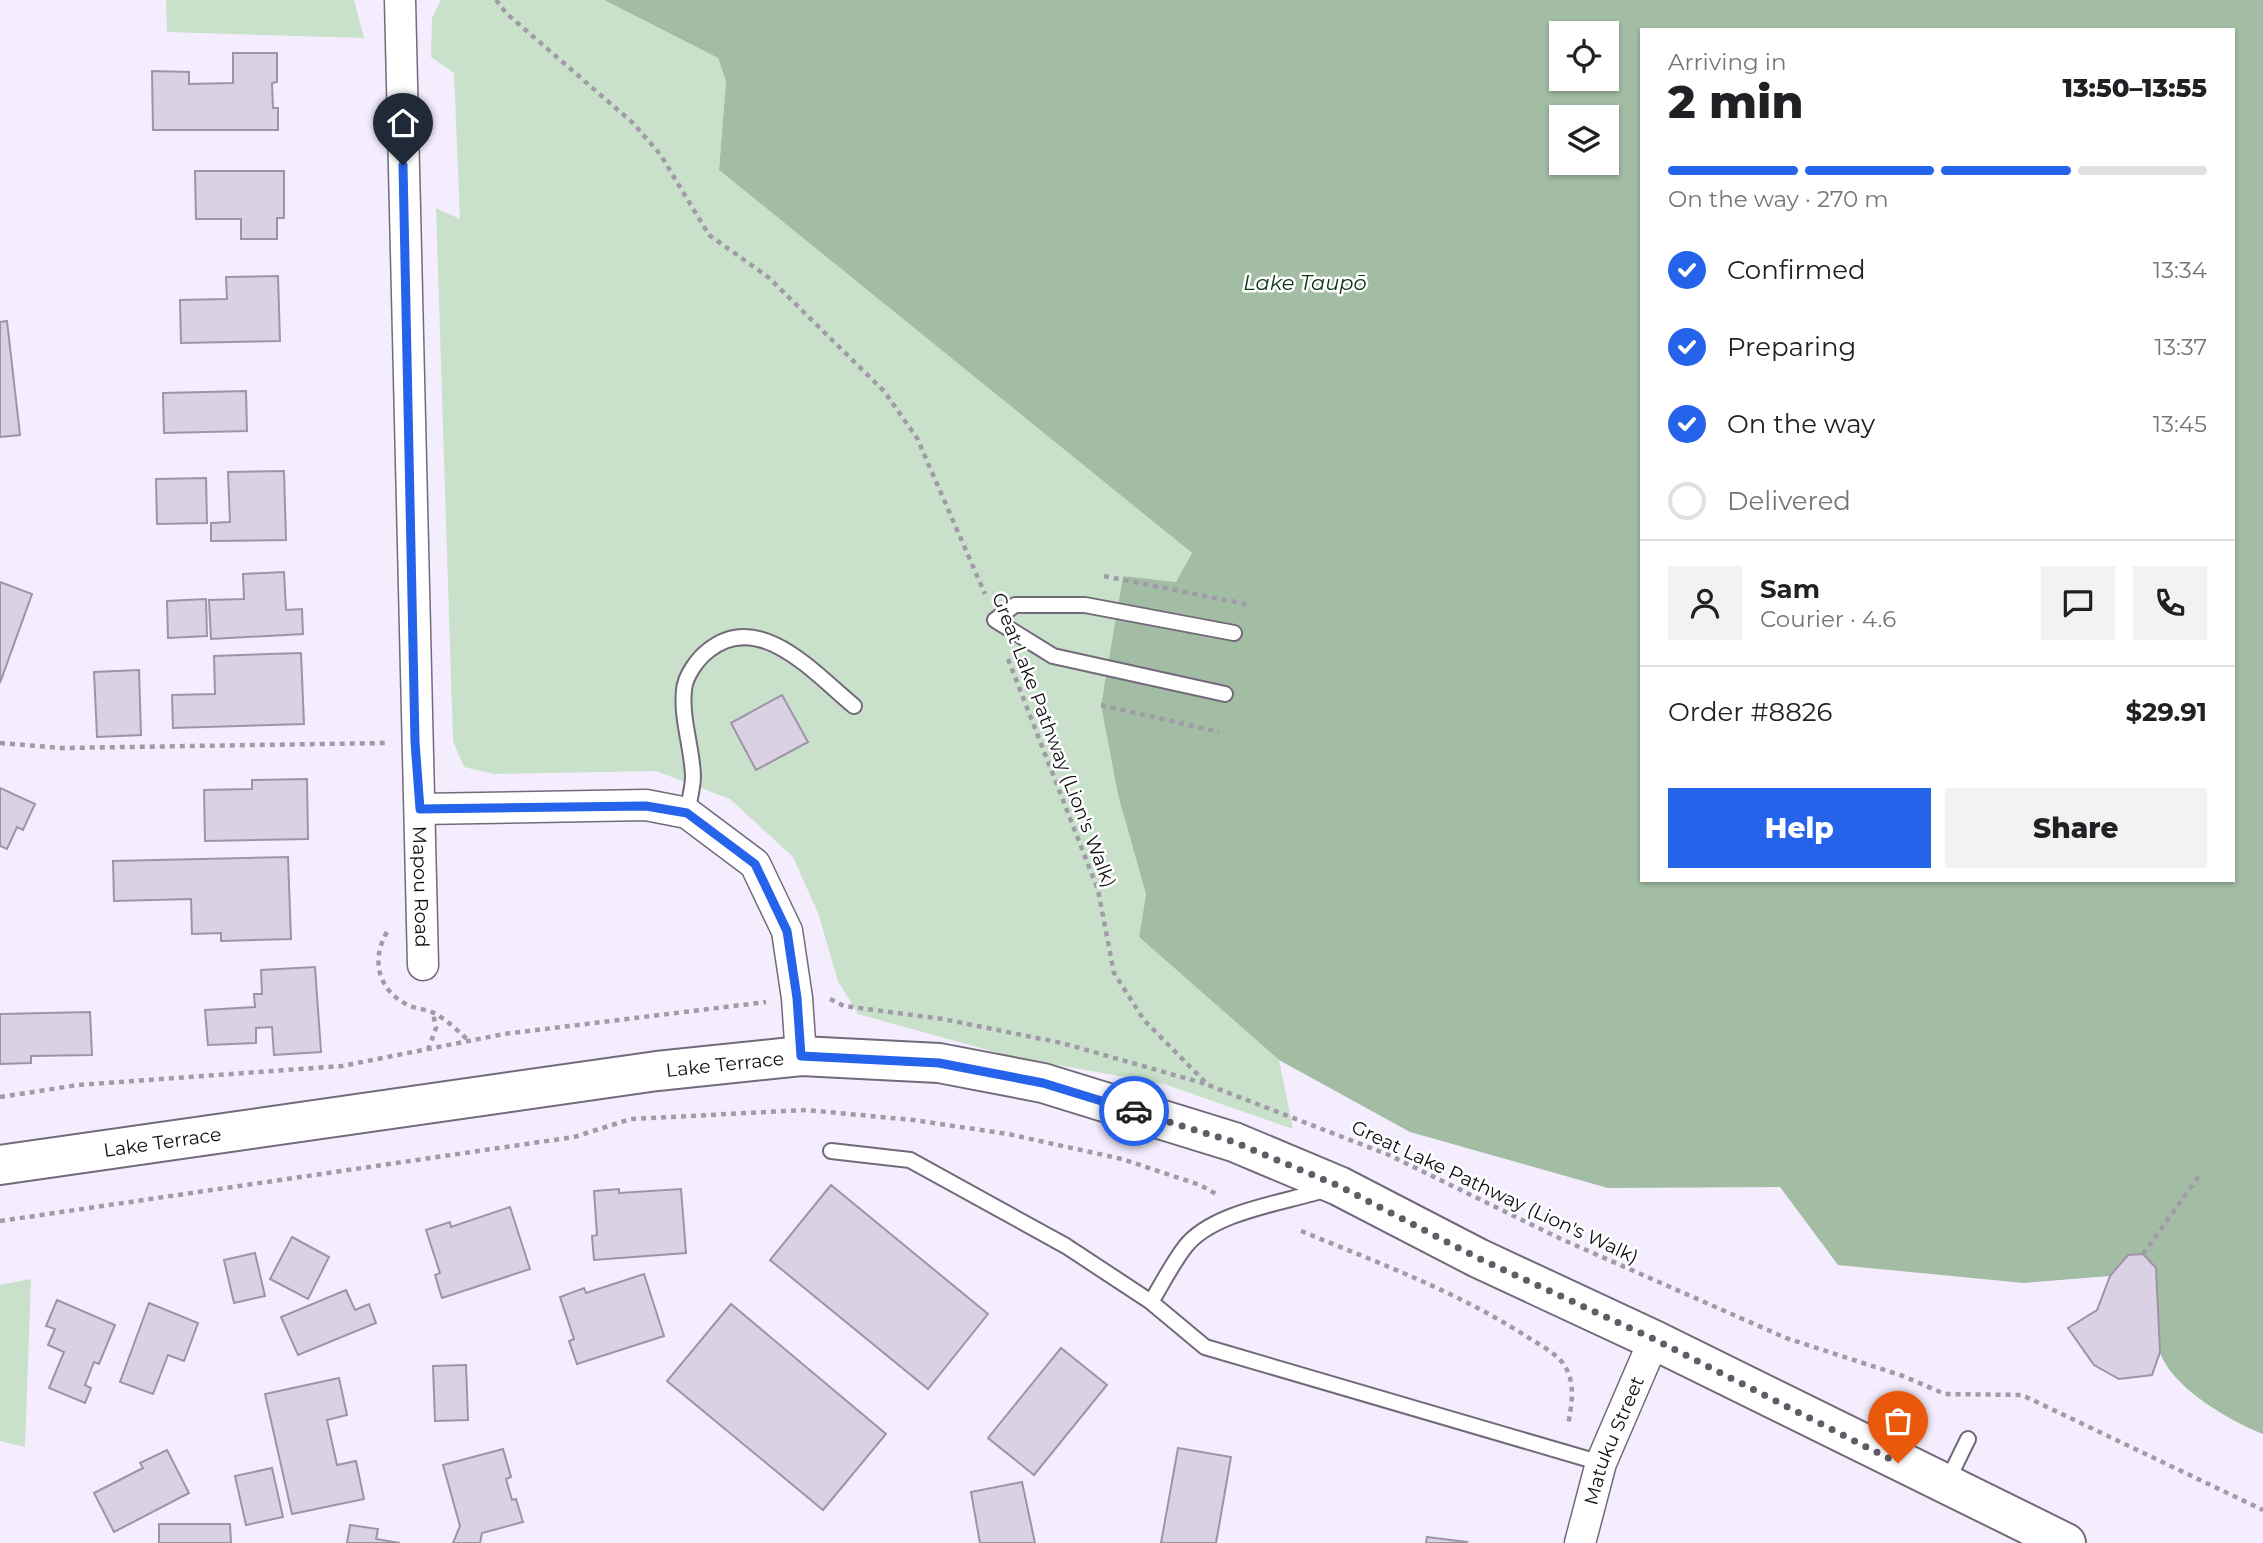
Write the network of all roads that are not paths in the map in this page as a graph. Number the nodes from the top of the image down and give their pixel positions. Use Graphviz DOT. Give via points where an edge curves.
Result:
graph roads {
  1 [pos="400,0"];
  2 [pos="1234,633"];
  3 [pos="1224,694"];
  4 [pos="854,706"];
  5 [pos="420,809"];
  6 [pos="687,813"];
  7 [pos="423,965"];
  8 [pos="801,1056"];
  9 [pos="831,1150"];
  10 [pos="0,1165"];
  11 [pos="1339,1186"];
  12 [pos="1151,1302"];
  13 [pos="1654,1339"];
  14 [pos="1968,1439"];
  15 [pos="1601,1463"];
  16 [pos="1945,1484"];
  17 [pos="1580,1543"];
  18 [pos="2066,1543"];
  1 -- 5 [label="street, Mapou Road"];
  2 -- 3 [label="lane" via="1084,605 1015,605 995,620 1053,656"];
  4 -- 6 [label="lane" via="779,644 749,637 723,639 700,657 684,687 693,776"];
  5 -- 6 [label="street, Mapou Road" via="646,806"];
  5 -- 7 [label="street, Mapou Road"];
  6 -- 8 [label="street, Mapou Road" via="755,864 787,931"];
  8 -- 10 [label="main road, Lake Terrace" via="540,1086"];
  8 -- 11 [label="main road, Lake Terrace" via="939,1063 1043,1083 1234,1142"];
  9 -- 12 [label="lane" via="910,1160 1066,1246"];
  11 -- 12 [label="lane" via="1234,1214 1207,1228 1186,1245"];
  11 -- 13 [label="main road, Lake Terrace" via="1478,1258"];
  12 -- 15 [label="lane" via="1205,1347"];
  13 -- 15 [label="street, Matuku Street"];
  13 -- 16 [label="main road, Lake Terrace"];
  14 -- 16 [label="lane"];
  15 -- 17 [label="street, Matuku Street"];
  16 -- 18 [label="main road, Lake Terrace"];
}
